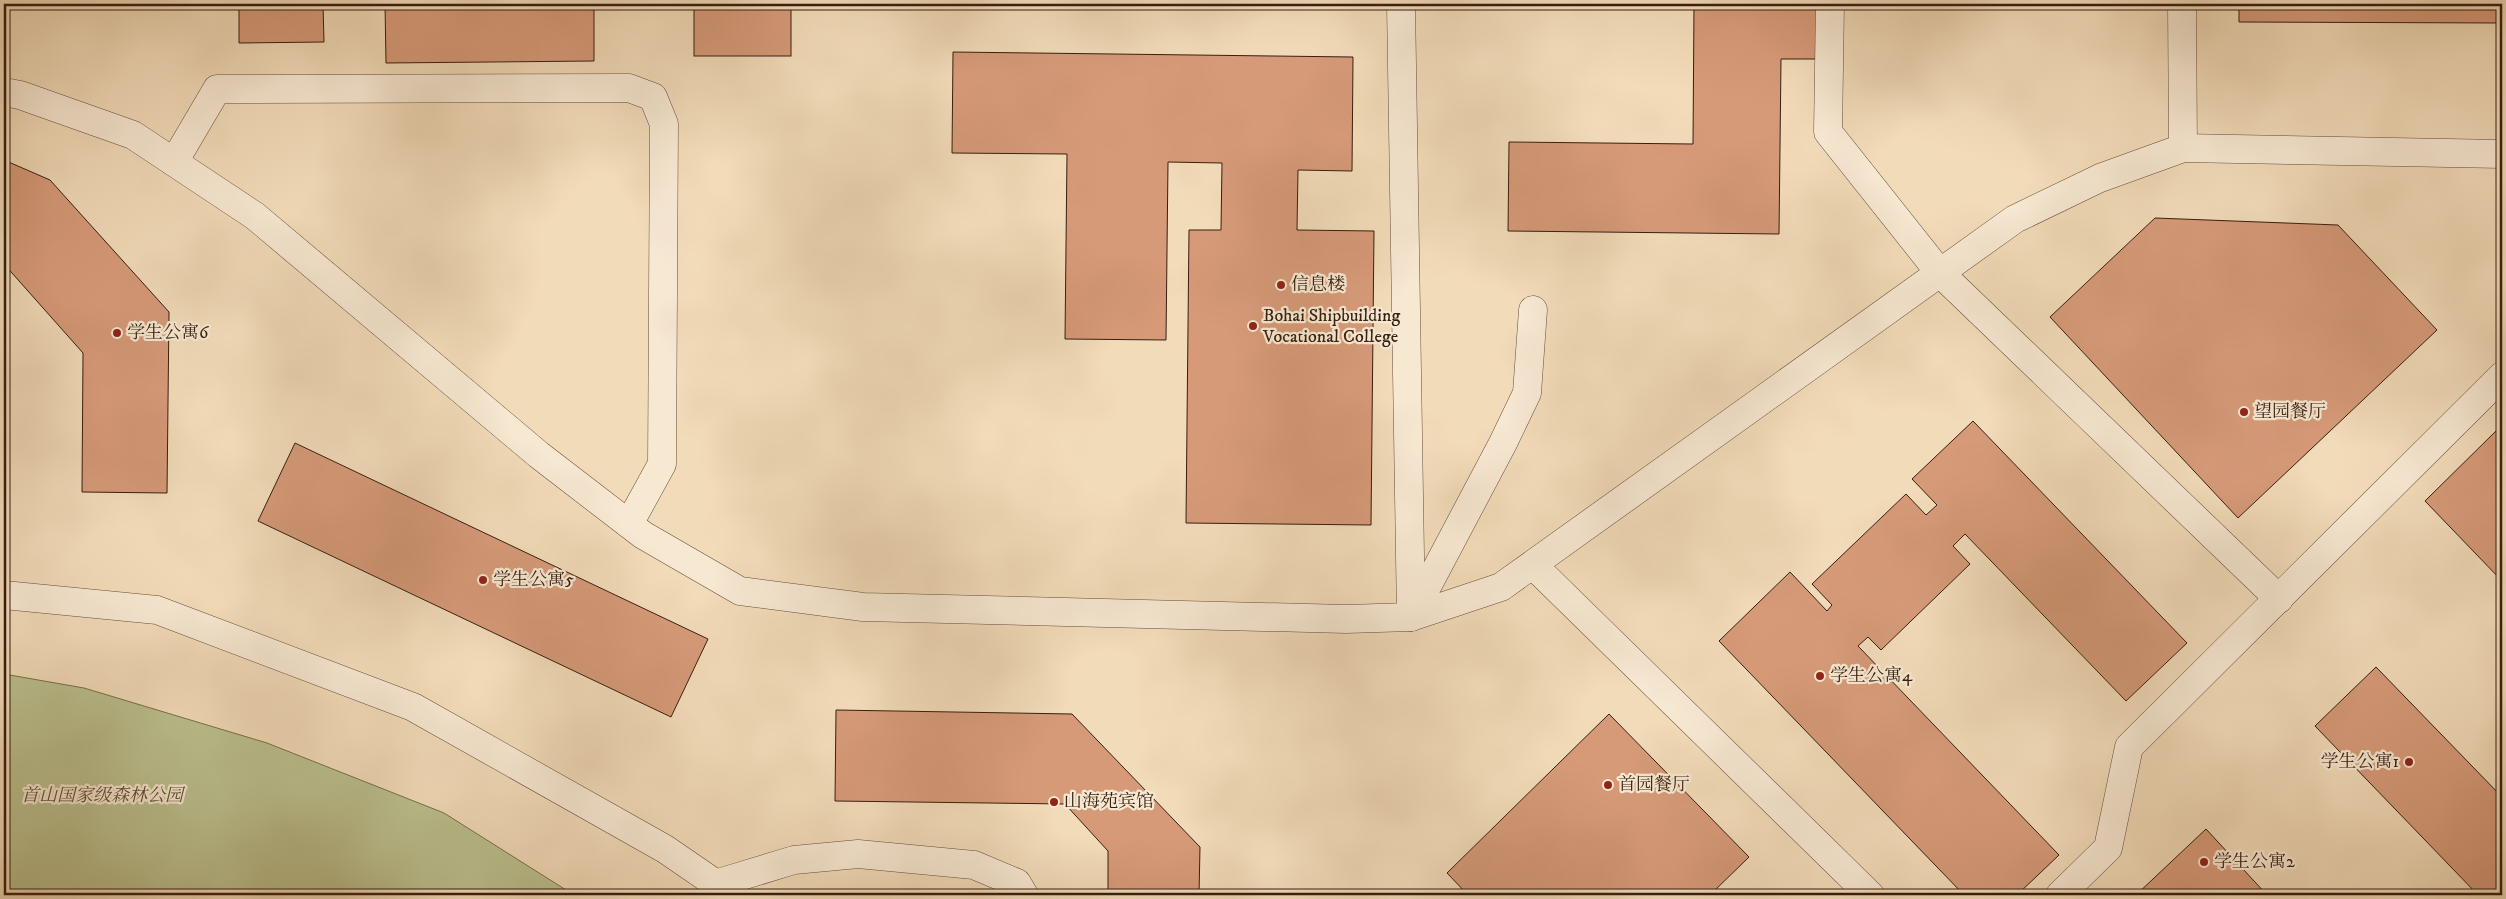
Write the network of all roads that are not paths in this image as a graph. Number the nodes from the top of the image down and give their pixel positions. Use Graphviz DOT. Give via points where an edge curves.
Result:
graph roads {
  1 [pos="1401,4"];
  2 [pos="1830,4"];
  3 [pos="2182,4"];
  4 [pos="4,92"];
  5 [pos="2183,148"];
  6 [pos="2502,154"];
  7 [pos="174,162"];
  8 [pos="1940,273"];
  9 [pos="1534,310"];
  10 [pos="2502,376"];
  11 [pos="629,524"];
  12 [pos="1533,565"];
  13 [pos="4,595"];
  14 [pos="2279,599"];
  15 [pos="1411,617"];
  16 [pos="724,890"];
  17 [pos="1024,895"];
  18 [pos="1870,895"];
  19 [pos="2060,895"];
  1 -- 15 [label="street"];
  2 -- 8 [label="street" via="1828,132"];
  3 -- 5 [label="street"];
  4 -- 7 [label="street" via="133,135"];
  5 -- 6 [label="street"];
  5 -- 8 [label="street" via="2100,178 2015,219"];
  7 -- 11 [label="street" via="255,216 524,442"];
  7 -- 11 [label="street" via="217,89 628,88 653,97 664,124 662,464"];
  8 -- 12 [label="street"];
  8 -- 14 [label="street"];
  9 -- 15 [label="street" via="1527,393"];
  10 -- 14 [label="street"];
  11 -- 15 [label="street" via="642,535 740,591 863,607 1346,619"];
  12 -- 15 [label="street" via="1501,587"];
  12 -- 18 [label="street"];
  13 -- 16 [label="street" via="157,610 413,707 665,849"];
  14 -- 19 [label="street" via="2129,747 2108,848"];
  16 -- 17 [label="street" via="794,860 858,854 974,865 1017,883"];
}
